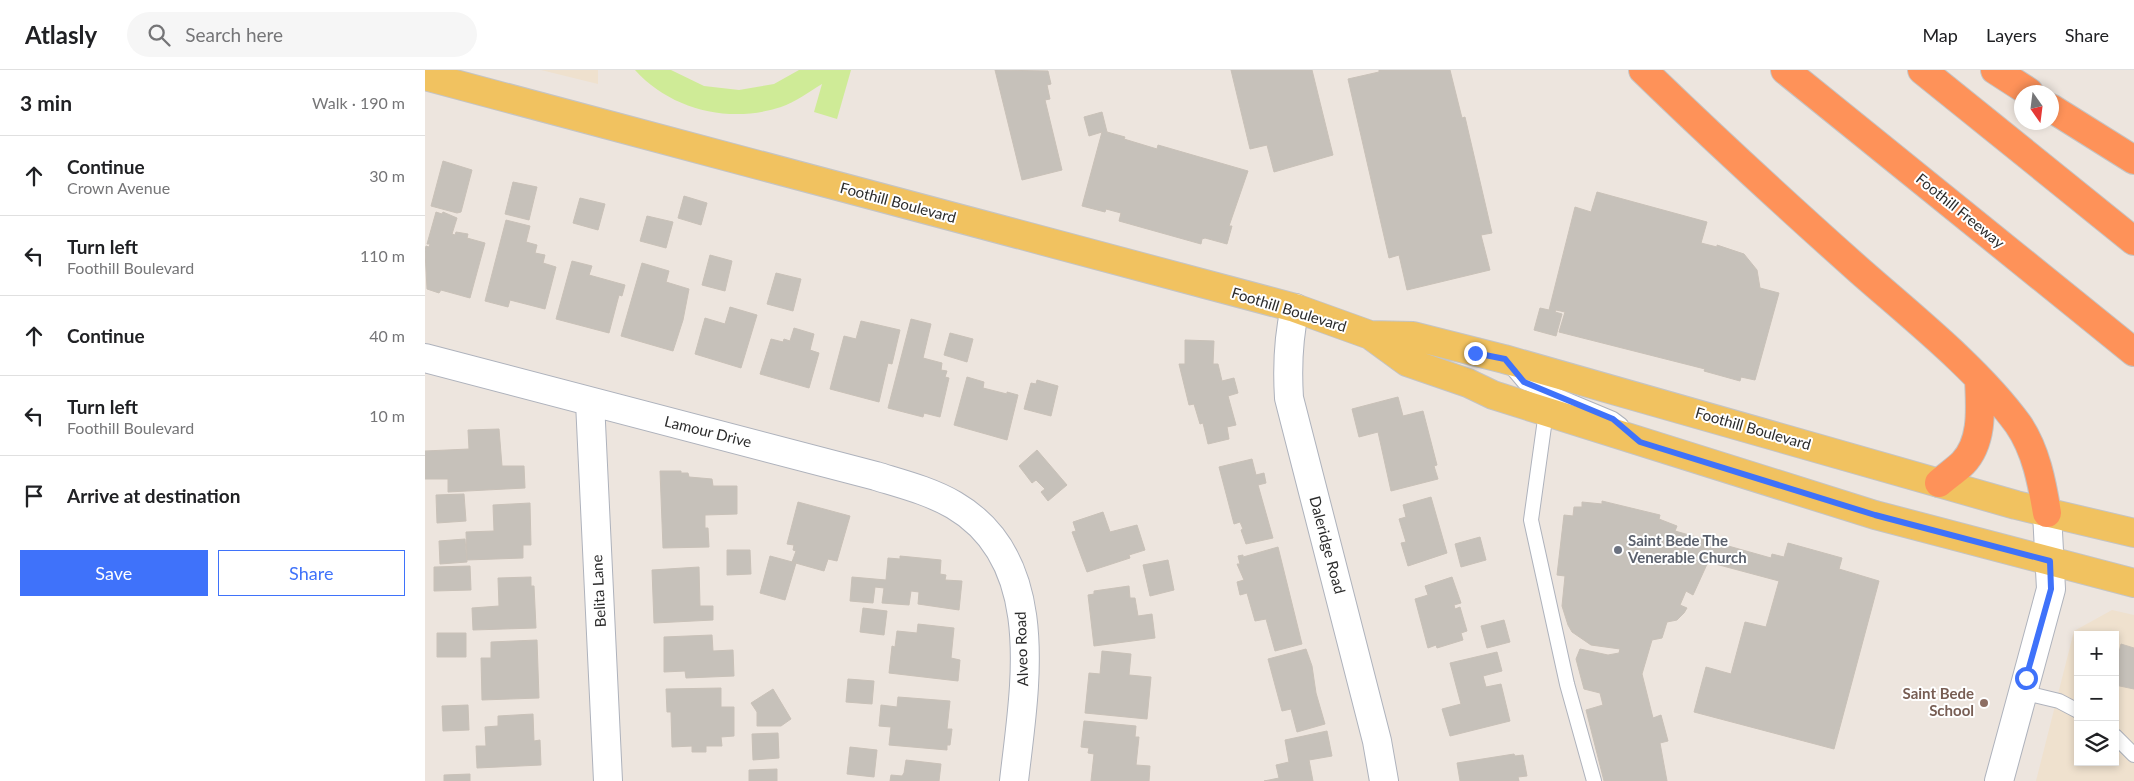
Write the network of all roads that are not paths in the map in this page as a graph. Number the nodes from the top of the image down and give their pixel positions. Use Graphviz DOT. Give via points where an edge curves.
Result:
graph roads {
  1 [pos="1643,70"];
  2 [pos="1785,70"];
  3 [pos="1922,70"];
  4 [pos="1995,70"];
  5 [pos="425,76"];
  6 [pos="2018,85"];
  7 [pos="2059,113"];
  8 [pos="2134,160"];
  9 [pos="2134,241"];
  10 [pos="1295,308"];
  11 [pos="1370,335"];
  12 [pos="2134,352"];
  13 [pos="425,358"];
  14 [pos="1505,359"];
  15 [pos="1979,379"];
  16 [pos="590,402"];
  17 [pos="1546,412"];
  18 [pos="1640,442"];
  19 [pos="1939,483"];
  20 [pos="2047,513"];
  21 [pos="982,527"];
  22 [pos="2134,533"];
  23 [pos="2050,561"];
  24 [pos="2134,583"];
  25 [pos="2023,692"];
  26 [pos="2074,709"];
  27 [pos="2119,740"];
  28 [pos="2134,755"];
  29 [pos="608,781"];
  30 [pos="1014,781"];
  31 [pos="1384,781"];
  32 [pos="1594,781"];
  33 [pos="1999,781"];
  1 -- 15 [label="highway" via="1752,175"];
  2 -- 12 [label="highway, Foothill Freeway"];
  3 -- 9 [label="highway"];
  4 -- 6 [label="highway"];
  5 -- 10 [label="main road, Foothill Boulevard"];
  7 -- 8 [label="highway"];
  10 -- 11 [label="main road, Foothill Boulevard"];
  10 -- 31 [label="street, Daleridge Road" via="1287,364 1289,398 1377,741"];
  11 -- 14 [label="main road, Foothill Boulevard" via="1413,336"];
  11 -- 17 [label="main road, Foothill Boulevard" via="1407,362"];
  13 -- 16 [label="street, Lamour Drive"];
  14 -- 18 [label="lane" via="1524,382 1613,419"];
  14 -- 19 [label="main road, Foothill Boulevard"];
  15 -- 19 [label="highway" via="1980,421 1976,440 1965,462"];
  15 -- 20 [label="highway" via="2018,424 2032,450"];
  16 -- 21 [label="street, Lamour Drive" via="902,484 955,506"];
  16 -- 29 [label="street, Belita Lane"];
  17 -- 18 [label="main road, Foothill Boulevard"];
  17 -- 32 [label="lane" via="1531,520 1567,684"];
  18 -- 23 [label="main road, Foothill Boulevard" via="1875,515"];
  19 -- 20 [label="main road, Foothill Boulevard"];
  20 -- 22 [label="main road, Foothill Boulevard"];
  20 -- 23 [label="street"];
  21 -- 30 [label="street, Alveo Road" via="1008,565 1024,624 1025,673"];
  23 -- 24 [label="main road, Foothill Boulevard"];
  23 -- 25 [label="street" via="2051,589"];
  25 -- 26 [label="lane" via="2059,701"];
  25 -- 33 [label="street"];
  27 -- 28 [label="lane"];
}
